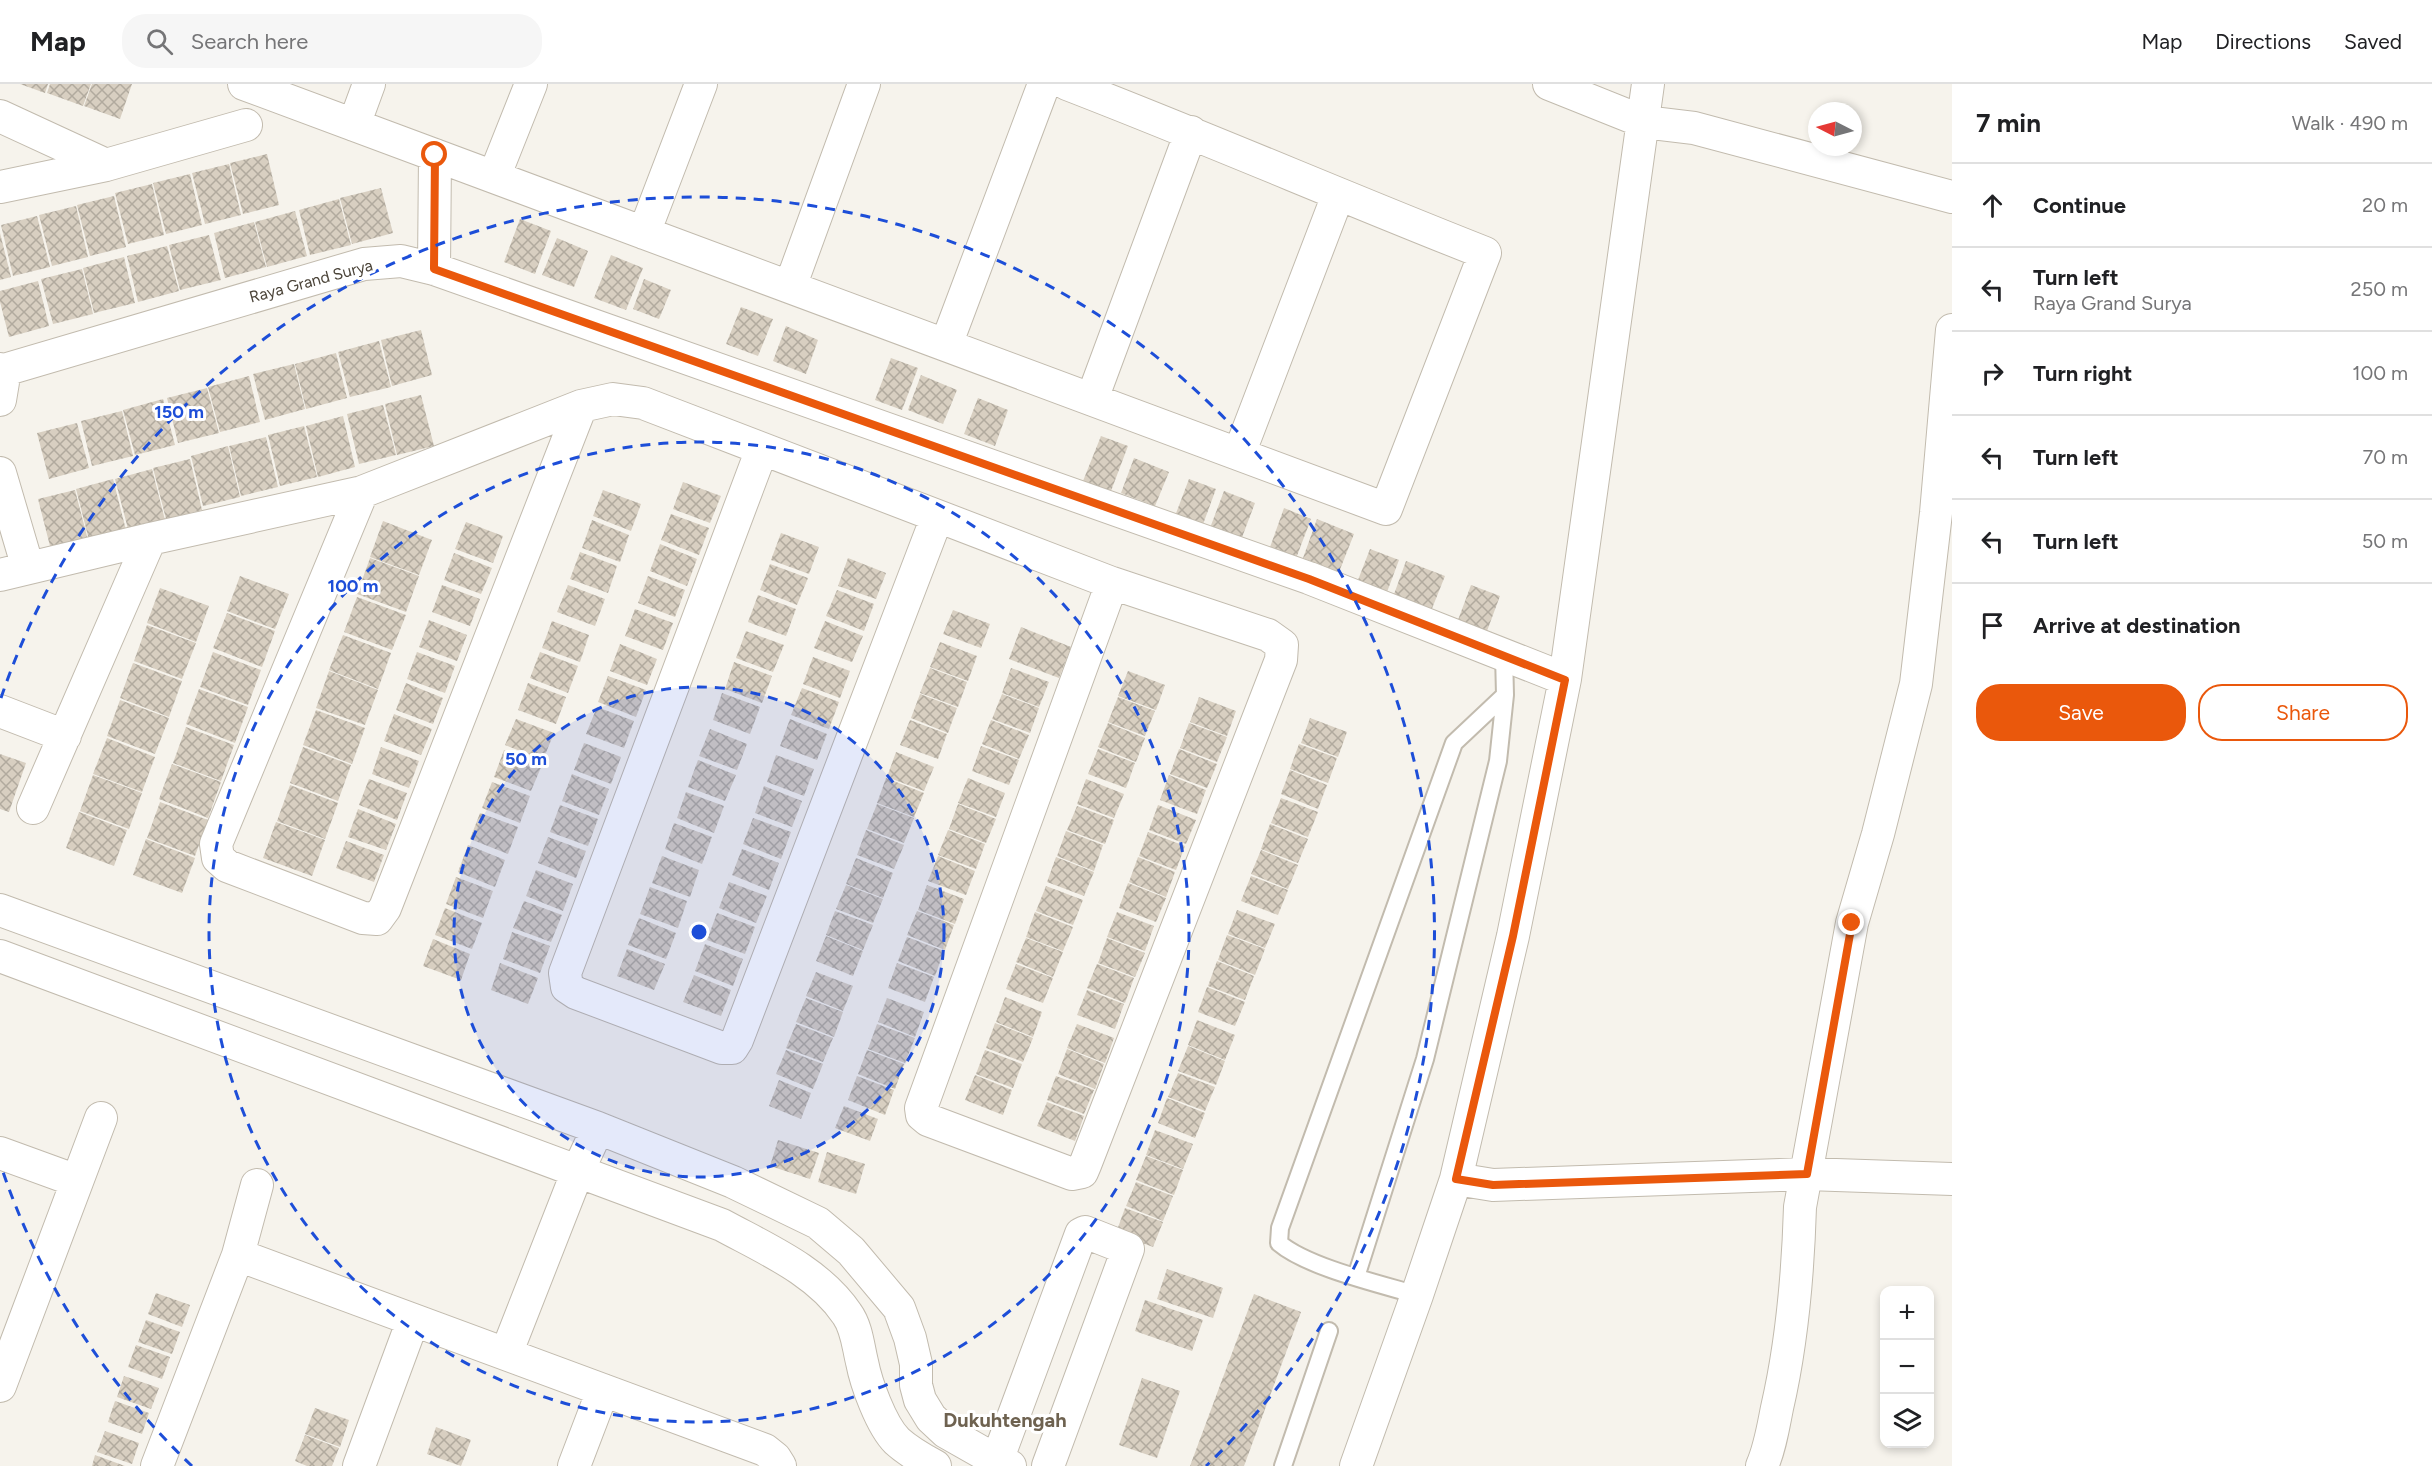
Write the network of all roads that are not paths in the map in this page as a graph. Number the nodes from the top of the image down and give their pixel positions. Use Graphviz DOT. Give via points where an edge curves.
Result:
graph roads {
  1 [pos="244,84"];
  2 [pos="369,84"];
  3 [pos="531,84"];
  4 [pos="701,84"];
  5 [pos="864,84"];
  6 [pos="1044,84"];
  7 [pos="1067,84"];
  8 [pos="1549,84"];
  9 [pos="1647,84"];
  10 [pos="0,116"];
  11 [pos="1654,123"];
  12 [pos="246,125"];
  13 [pos="354,125"];
  14 [pos="1191,132"];
  15 [pos="435,155"];
  16 [pos="106,165"];
  17 [pos="494,177"];
  18 [pos="0,188"];
  19 [pos="1338,195"];
  20 [pos="1952,197"];
  21 [pos="644,233"];
  22 [pos="434,269"];
  23 [pos="790,287"];
  24 [pos="1952,330"];
  25 [pos="946,345"];
  26 [pos="0,380"];
  27 [pos="1092,399"];
  28 [pos="581,406"];
  29 [pos="762,448"];
  30 [pos="1239,454"];
  31 [pos="0,473"];
  32 [pos="362,492"];
  33 [pos="937,517"];
  34 [pos="150,539"];
  35 [pos="7,572"];
  36 [pos="1112,583"];
  37 [pos="1504,654"];
  38 [pos="1565,680"];
  39 [pos="1505,695"];
  40 [pos="0,711"];
  41 [pos="65,736"];
  42 [pos="33,808"];
  43 [pos="0,910"];
  44 [pos="0,956"];
  45 [pos="101,1118"];
  46 [pos="598,1128"];
  47 [pos="0,1153"];
  48 [pos="577,1173"];
  49 [pos="1807,1174"];
  50 [pos="1456,1179"];
  51 [pos="1952,1179"];
  52 [pos="77,1181"];
  53 [pos="257,1185"];
  54 [pos="238,1255"];
  55 [pos="1356,1277"];
  56 [pos="1417,1295"];
  57 [pos="413,1320"];
  58 [pos="1329,1331"];
  59 [pos="506,1354"];
  60 [pos="0,1386"];
  61 [pos="603,1390"];
  62 [pos="1001,1464"];
  63 [pos="157,1466"];
  64 [pos="359,1466"];
  65 [pos="574,1466"];
  66 [pos="780,1466"];
  67 [pos="935,1466"];
  68 [pos="1048,1466"];
  69 [pos="1283,1466"];
  70 [pos="1356,1466"];
  71 [pos="1762,1466"];
  1 -- 13 [label="street"];
  2 -- 13 [label="street"];
  3 -- 17 [label="street"];
  4 -- 21 [label="street"];
  5 -- 23 [label="street"];
  6 -- 25 [label="street"];
  7 -- 14 [label="street"];
  8 -- 11 [label="street"];
  9 -- 11 [label="street"];
  10 -- 16 [label="street"];
  11 -- 20 [label="street" via="1694,128"];
  11 -- 38 [label="street"];
  12 -- 16 [label="street"];
  13 -- 15 [label="street"];
  14 -- 19 [label="street"];
  14 -- 27 [label="street"];
  15 -- 17 [label="street"];
  15 -- 22 [label="street"];
  16 -- 18 [label="street"];
  17 -- 21 [label="street"];
  19 -- 30 [label="street"];
  19 -- 30 [label="street" via="1485,253 1386,509"];
  21 -- 23 [label="street"];
  22 -- 26 [label="street, Raya Grand Surya" via="401,261 364,264"];
  22 -- 37 [label="street, Raya Grand Surya" via="1298,574"];
  23 -- 25 [label="street"];
  24 -- 49 [label="street" via="1916,684 1852,923"];
  25 -- 27 [label="street"];
  27 -- 30 [label="street"];
  28 -- 29 [label="street" via="613,399 643,404"];
  28 -- 32 [label="street"];
  28 -- 32 [label="street" via="385,908 377,919 363,918 227,866 218,858 216,844"];
  29 -- 33 [label="street"];
  29 -- 33 [label="street" via="565,973 567,987 576,993 722,1048 732,1048"];
  31 -- 35 [label="street"];
  32 -- 34 [label="street"];
  33 -- 36 [label="street"];
  34 -- 35 [label="street"];
  34 -- 41 [label="street"];
  36 -- 36 [label="street" via="1268,635 1281,645 1281,660 1085,1165 1082,1172 1072,1174 928,1120 921,1108"];
  37 -- 38 [label="street, Raya Grand Surya"];
  37 -- 39 [label="lane"];
  38 -- 50 [label="street" via="1513,936"];
  39 -- 55 [label="lane" via="1498,761 1425,1059"];
  39 -- 55 [label="lane" via="1454,743 1280,1228 1279,1243 1291,1254"];
  40 -- 41 [label="street"];
  41 -- 42 [label="street"];
  43 -- 46 [label="street"];
  44 -- 48 [label="street"];
  45 -- 52 [label="street"];
  46 -- 48 [label="street"];
  46 -- 62 [label="street" via="733,1182 818,1222 851,1251 899,1308 916,1364 920,1400 931,1418 946,1432"];
  47 -- 52 [label="street"];
  48 -- 59 [label="street"];
  48 -- 67 [label="street" via="722,1225 793,1264 826,1289 849,1315 881,1416 896,1440"];
  49 -- 50 [label="street" via="1493,1185"];
  49 -- 51 [label="street"];
  49 -- 71 [label="street" via="1800,1206 1784,1375"];
  50 -- 56 [label="street"];
  52 -- 60 [label="street"];
  53 -- 54 [label="street"];
  54 -- 57 [label="street"];
  54 -- 63 [label="street"];
  55 -- 56 [label="lane"];
  56 -- 70 [label="street"];
  57 -- 59 [label="street"];
  57 -- 64 [label="street"];
  58 -- 69 [label="lane"];
  59 -- 61 [label="street"];
  61 -- 65 [label="street"];
  61 -- 66 [label="street" via="765,1450"];
  62 -- 68 [label="street" via="1081,1234 1085,1232 1128,1249"];
}
